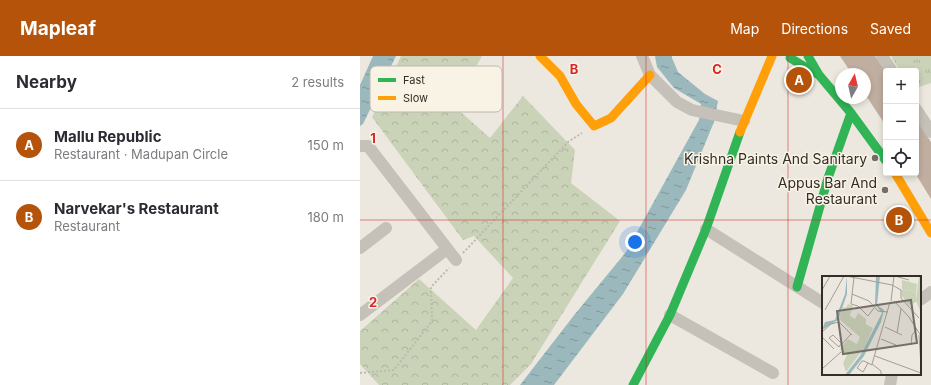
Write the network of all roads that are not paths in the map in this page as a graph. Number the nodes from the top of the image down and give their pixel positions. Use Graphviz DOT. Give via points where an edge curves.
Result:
graph roads {
  1 [pos="540,56"];
  2 [pos="642,56"];
  3 [pos="772,56"];
  4 [pos="808,56"];
  5 [pos="882,56"];
  6 [pos="789,57"];
  7 [pos="766,68"];
  8 [pos="890,68"];
  9 [pos="650,76"];
  10 [pos="819,76"];
  11 [pos="851,113"];
  12 [pos="919,114"];
  13 [pos="744,122"];
  14 [pos="931,132"];
  15 [pos="360,146"];
  16 [pos="883,157"];
  17 [pos="897,176"];
  18 [pos="386,228"];
  19 [pos="706,229"];
  20 [pos="931,233"];
  21 [pos="360,248"];
  22 [pos="447,249"];
  23 [pos="456,260"];
  24 [pos="796,287"];
  25 [pos="931,292"];
  26 [pos="921,299"];
  27 [pos="822,302"];
  28 [pos="362,309"];
  29 [pos="670,315"];
  30 [pos="773,373"];
  31 [pos="892,375"];
  32 [pos="635,384"];
  33 [pos="890,385"];
  1 -- 9 [label="street" via="560,76 576,104 594,126 611,118"];
  2 -- 9 [label="street"];
  3 -- 7 [label="street"];
  4 -- 10 [label="street"];
  5 -- 8 [label="street"];
  6 -- 7 [label="street" via="778,59"];
  6 -- 10 [label="street"];
  7 -- 13 [label="street"];
  9 -- 13 [label="street" via="677,102 692,110"];
  10 -- 11 [label="street"];
  11 -- 16 [label="street"];
  11 -- 24 [label="street" via="828,178"];
  12 -- 14 [label="street"];
  13 -- 19 [label="street"];
  15 -- 22 [label="street" via="368,146"];
  17 -- 20 [label="street"];
  18 -- 21 [label="street"];
  19 -- 24 [label="street"];
  19 -- 29 [label="street"];
  22 -- 23 [label="street"];
  22 -- 28 [label="street"];
  24 -- 27 [label="street"];
  25 -- 26 [label="street"];
  29 -- 30 [label="street"];
  29 -- 32 [label="street"];
  31 -- 33 [label="street"];
}
